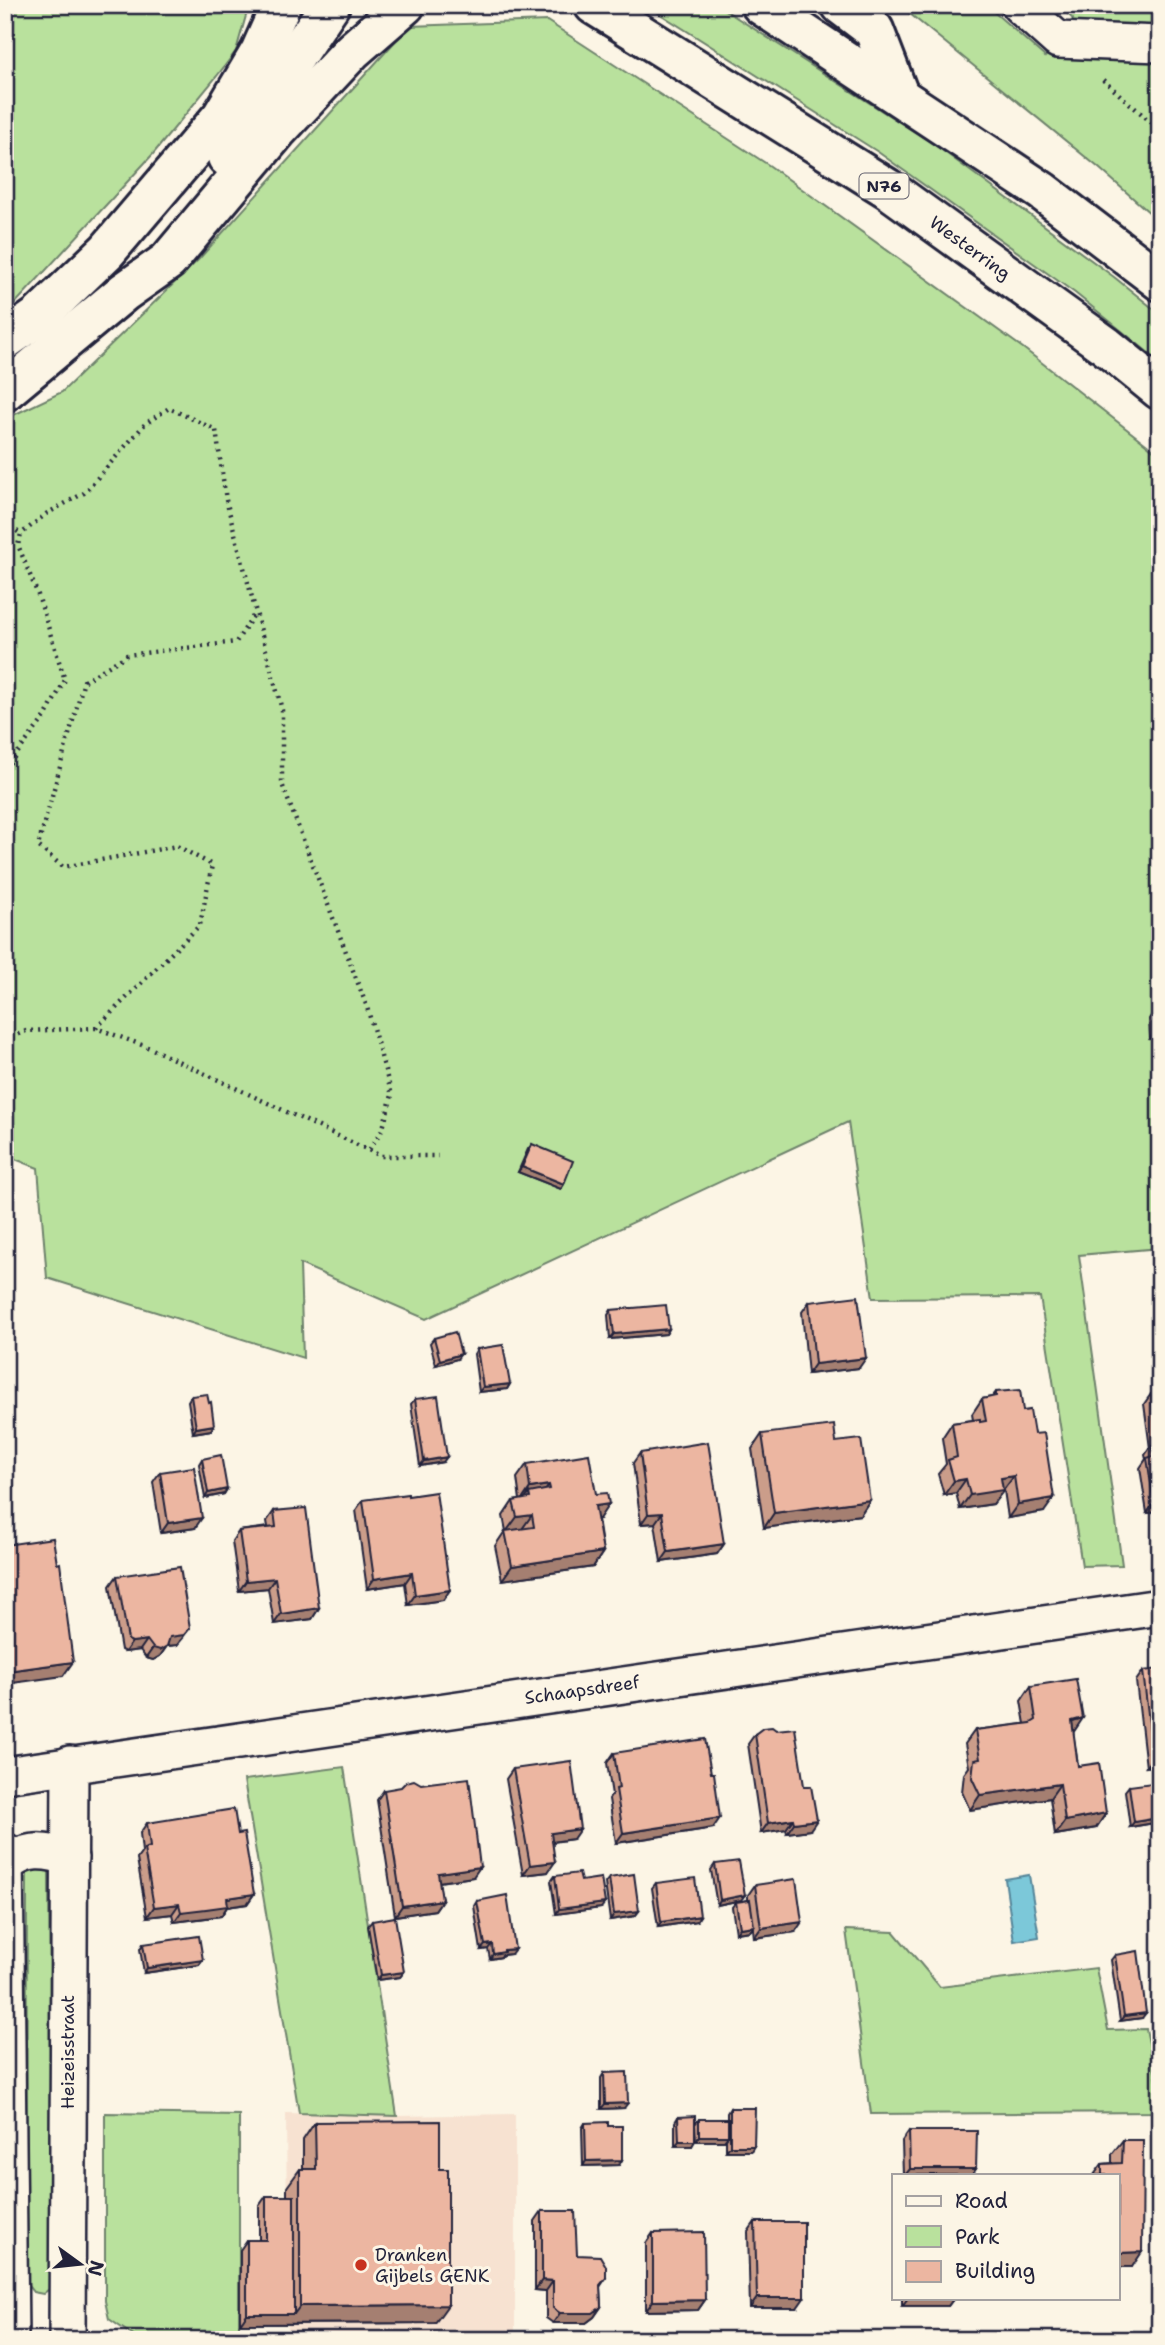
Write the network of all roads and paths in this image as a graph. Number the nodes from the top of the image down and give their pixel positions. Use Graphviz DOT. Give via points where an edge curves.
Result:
graph roads {
  1 [pos="281,5"];
  2 [pos="330,5"];
  3 [pos="405,5"];
  4 [pos="594,5"];
  5 [pos="761,5"];
  6 [pos="841,5"];
  7 [pos="1019,5"];
  8 [pos="1058,40"];
  9 [pos="1160,44"];
  10 [pos="899,94"];
  11 [pos="1160,130"];
  12 [pos="1160,281"];
  13 [pos="124,292"];
  14 [pos="5,340"];
  15 [pos="1160,390"];
  16 [pos="5,391"];
  17 [pos="5,523"];
  18 [pos="21,534"];
  19 [pos="256,612"];
  20 [pos="5,769"];
  21 [pos="96,1028"];
  22 [pos="5,1040"];
  23 [pos="369,1150"];
  24 [pos="438,1156"];
  25 [pos="1160,1607"];
  26 [pos="70,1764"];
  27 [pos="5,1775"];
  28 [pos="5,1851"];
  29 [pos="70,1858"];
  30 [pos="5,1866"];
  31 [pos="10,2290"];
  32 [pos="67,2296"];
  33 [pos="10,2340"];
  34 [pos="67,2340"];
  1 -- 14 [label="highway" via="260,52 222,116 107,251 39,316"];
  2 -- 13 [label="highway" via="222,165"];
  3 -- 13 [label="highway" via="352,51 277,131 168,261"];
  4 -- 15 [label="highway, Westerring / N76" via="887,188"];
  5 -- 10 [label="highway"];
  6 -- 10 [label="highway" via="874,30"];
  7 -- 8 [label="street"];
  8 -- 9 [label="street"];
  8 -- 11 [label="path"];
  10 -- 12 [label="highway" via="1042,191"];
  13 -- 16 [label="highway"];
  17 -- 18 [label="path"];
  18 -- 19 [label="path" via="84,493 145,424 169,408 216,430 226,500"];
  18 -- 20 [label="path" via="18,545 65,680 46,717"];
  19 -- 21 [label="path" via="236,642 127,655 84,681 38,846 62,867 177,846 212,865 200,925"];
  19 -- 23 [label="path" via="282,710 282,784 367,1007 392,1095 383,1128"];
  21 -- 22 [label="path" via="26,1031"];
  21 -- 23 [label="path" via="150,1048"];
  23 -- 24 [label="path" via="381,1156"];
  25 -- 26 [label="street, Schaapsdreef"];
  26 -- 27 [label="street, Schaapsdreef"];
  26 -- 29 [label="street, Heizeisstraat"];
  28 -- 30 [label="street"];
  29 -- 30 [label="street" via="46,1851 16,1856"];
  29 -- 32 [label="street, Heizeisstraat"];
  30 -- 31 [label="street"];
  31 -- 32 [label="street" via="25,2303 42,2308"];
  31 -- 33 [label="street"];
  32 -- 34 [label="street, Heizeisstraat"];
}
